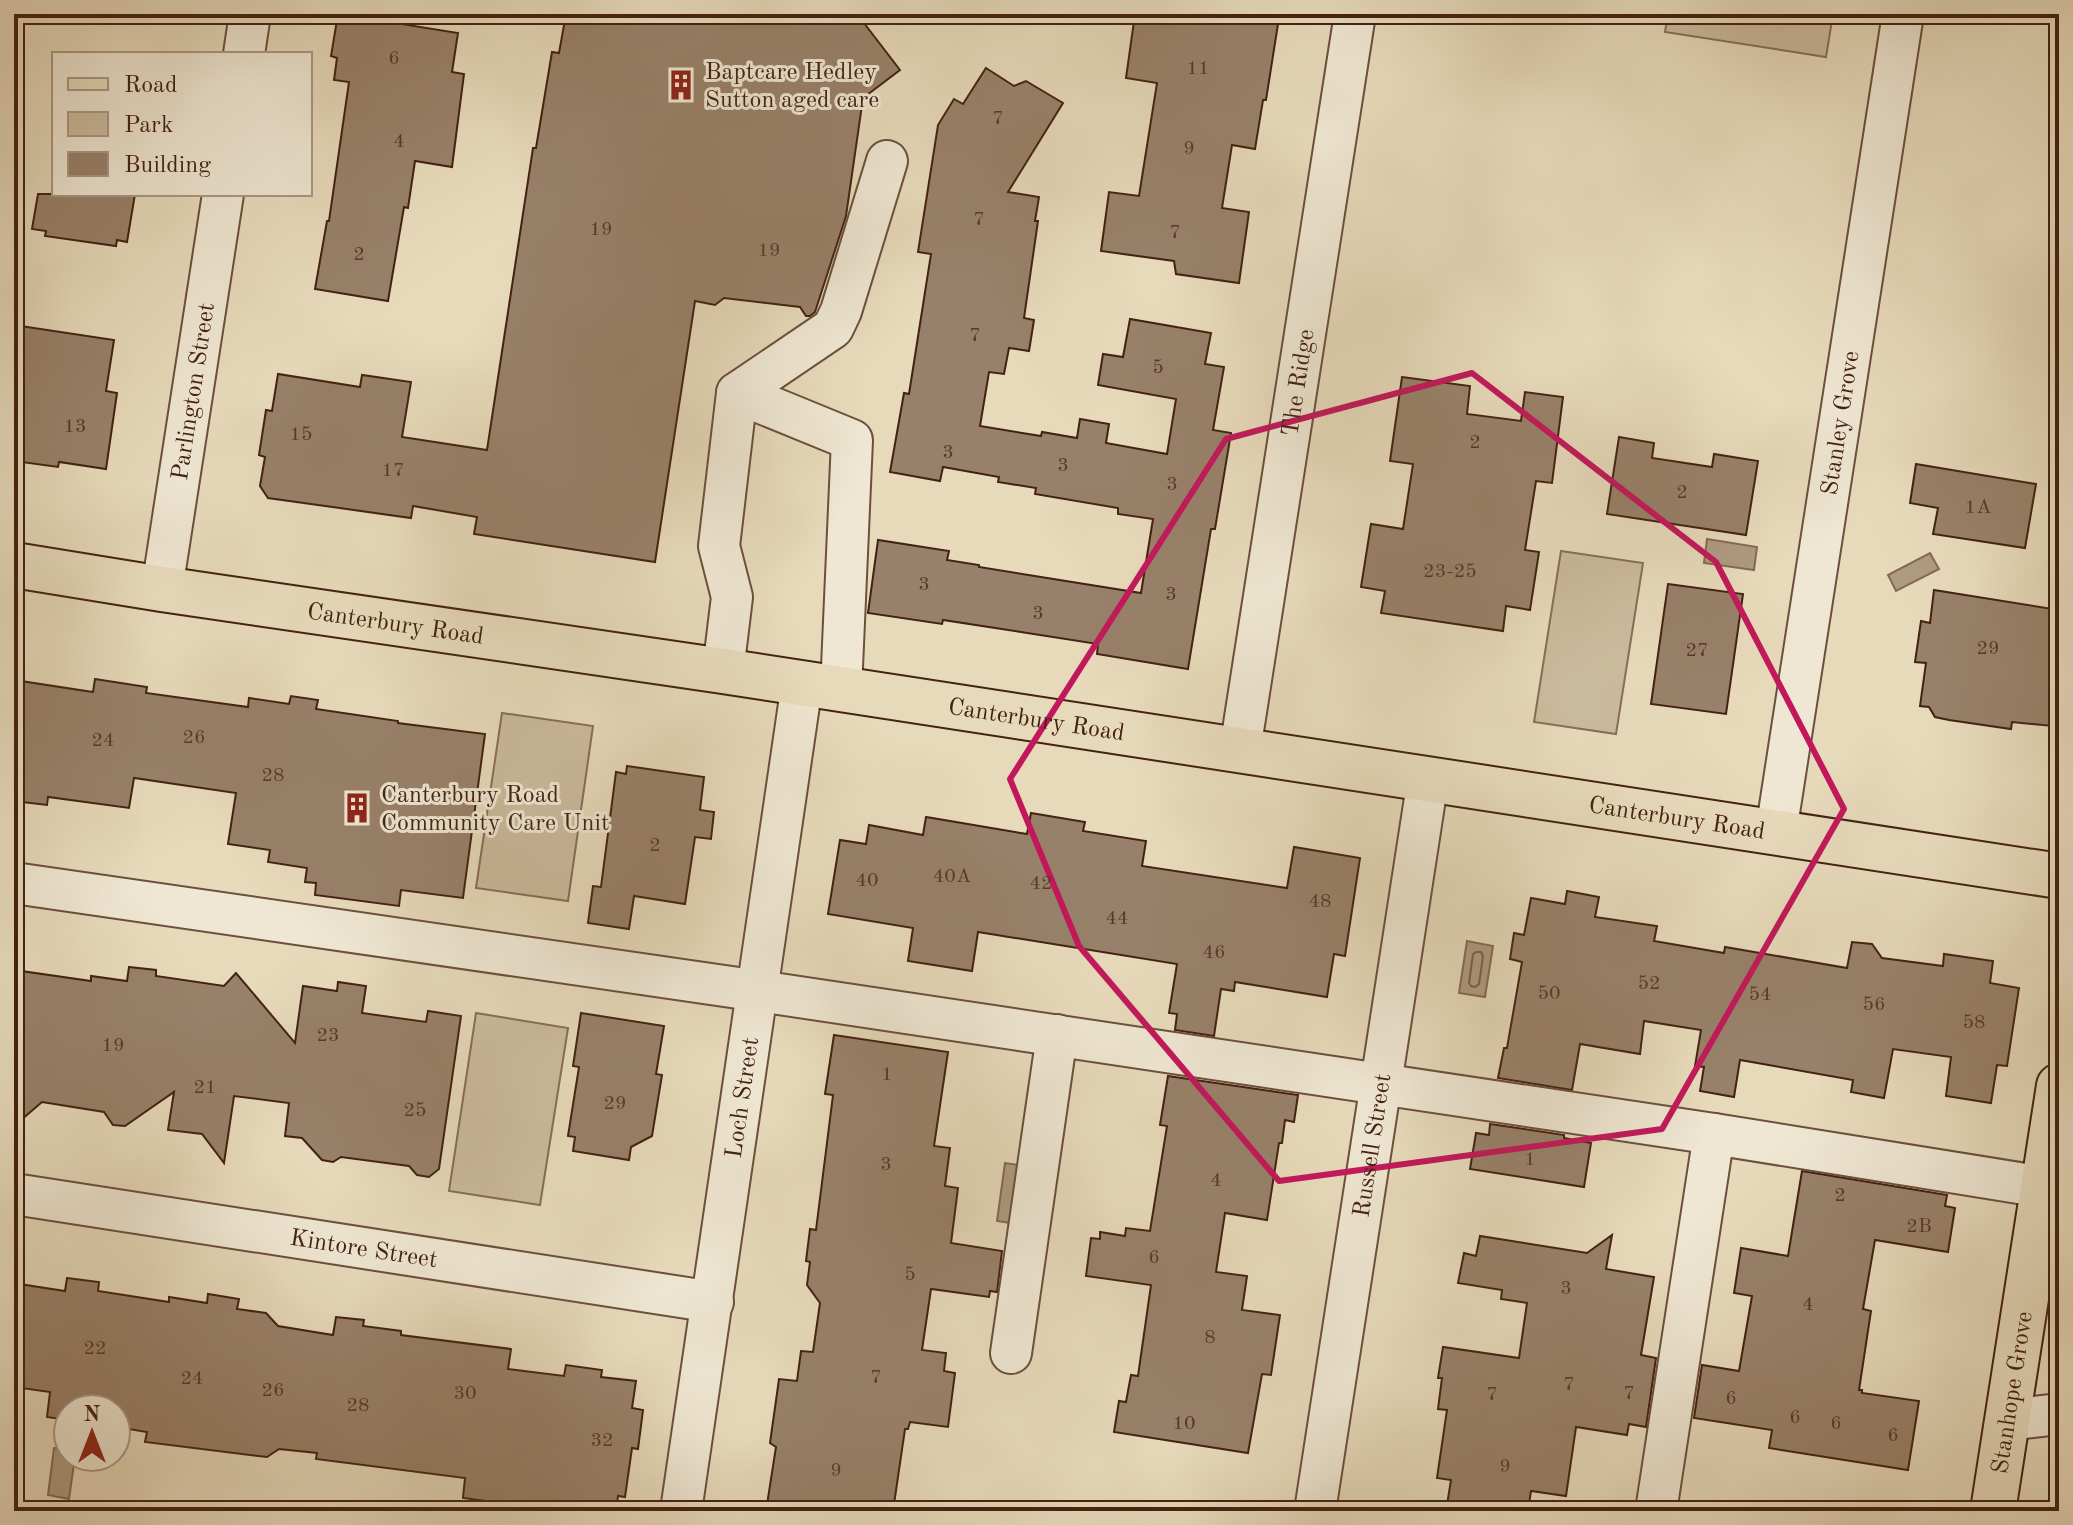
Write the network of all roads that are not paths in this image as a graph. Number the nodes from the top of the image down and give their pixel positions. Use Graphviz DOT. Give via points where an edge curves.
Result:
graph roads {
  1 [pos="250,14"];
  2 [pos="1355,14"];
  3 [pos="1903,14"];
  4 [pos="244,52"];
  5 [pos="887,161"];
  6 [pos="223,196"];
  7 [pos="737,393"];
  8 [pos="14,565"];
  9 [pos="162,589"];
  10 [pos="723,671"];
  11 [pos="822,687"];
  12 [pos="1240,750"];
  13 [pos="1428,779"];
  14 [pos="1776,832"];
  15 [pos="2059,876"];
  16 [pos="14,883"];
  17 [pos="759,991"];
  18 [pos="1057,1035"];
  19 [pos="1381,1083"];
  20 [pos="2059,1086"];
  21 [pos="1714,1134"];
  22 [pos="2044,1187"];
  23 [pos="14,1194"];
  24 [pos="713,1302"];
  25 [pos="1011,1353"];
  26 [pos="2059,1414"];
  27 [pos="2007,1420"];
  28 [pos="681,1511"];
  29 [pos="1315,1511"];
  30 [pos="1656,1511"];
  31 [pos="1993,1511"];
  1 -- 4 [label="street"];
  2 -- 12 [label="street, The Ridge"];
  3 -- 14 [label="street, Stanley Grove"];
  5 -- 7 [label="street" via="833,328"];
  6 -- 9 [label="street, Parlington Street"];
  7 -- 10 [label="street" via="719,546 732,597"];
  7 -- 11 [label="street, Loch Street" via="852,440"];
  8 -- 9 [label="main road, Canterbury Road"];
  9 -- 10 [label="main road, Canterbury Road"];
  10 -- 11 [label="main road, Canterbury Road"];
  11 -- 12 [label="main road, Canterbury Road"];
  11 -- 17 [label="street, Loch Street"];
  12 -- 13 [label="main road, Canterbury Road"];
  13 -- 14 [label="main road, Canterbury Road"];
  13 -- 19 [label="street, Russell Street"];
  14 -- 15 [label="main road, Canterbury Road"];
  16 -- 17 [label="street"];
  17 -- 18 [label="street"];
  17 -- 24 [label="street, Loch Street"];
  18 -- 19 [label="street"];
  18 -- 25 [label="street"];
  19 -- 21 [label="street"];
  19 -- 29 [label="street, Russell Street"];
  20 -- 22 [label="main road, Stanhope Grove"];
  21 -- 22 [label="street"];
  21 -- 30 [label="street"];
  22 -- 27 [label="main road, Stanhope Grove"];
  23 -- 24 [label="street, Kintore Street"];
  24 -- 28 [label="street, Loch Street"];
  26 -- 27 [label="street"];
  27 -- 31 [label="main road, Stanhope Grove"];
}
